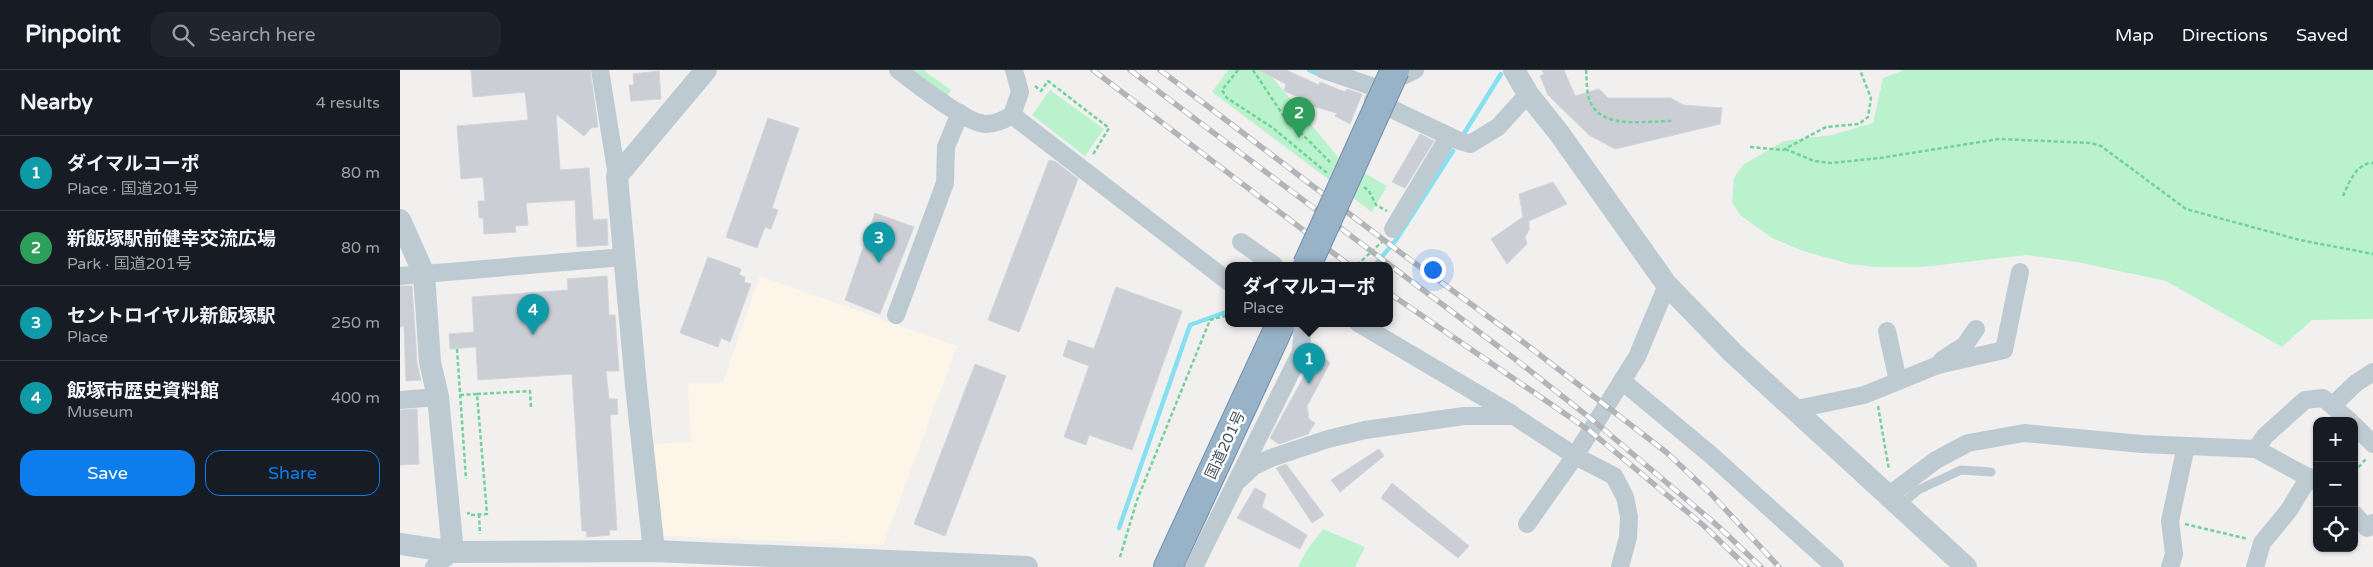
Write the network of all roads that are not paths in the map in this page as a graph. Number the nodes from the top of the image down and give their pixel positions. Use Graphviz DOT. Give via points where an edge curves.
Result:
graph roads {
  1 [pos="600,70"];
  2 [pos="706,70"];
  3 [pos="898,70"];
  4 [pos="1014,70"];
  5 [pos="1324,70"];
  6 [pos="1415,70"];
  7 [pos="1514,70"];
  8 [pos="1386,79"];
  9 [pos="1528,94"];
  10 [pos="960,113"];
  11 [pos="1012,115"];
  12 [pos="1449,136"];
  13 [pos="617,176"];
  14 [pos="400,220"];
  15 [pos="1393,229"];
  16 [pos="1241,242"];
  17 [pos="624,257"];
  18 [pos="1270,262"];
  19 [pos="1308,262"];
  20 [pos="2020,272"];
  21 [pos="424,274"];
  22 [pos="400,276"];
  23 [pos="1225,279"];
  24 [pos="1667,285"];
  25 [pos="896,315"];
  26 [pos="1292,327"];
  27 [pos="1295,327"];
  28 [pos="1365,327"];
  29 [pos="1976,330"];
  30 [pos="1886,331"];
  31 [pos="1938,365"];
  32 [pos="2373,372"];
  33 [pos="1622,381"];
  34 [pos="1898,381"];
  35 [pos="438,397"];
  36 [pos="400,400"];
  37 [pos="2334,405"];
  38 [pos="1796,413"];
  39 [pos="1514,416"];
  40 [pos="2346,417"];
  41 [pos="2358,430"];
  42 [pos="2186,446"];
  43 [pos="2256,449"];
  44 [pos="2372,449"];
  45 [pos="1575,456"];
  46 [pos="1991,472"];
  47 [pos="2313,479"];
  48 [pos="1238,481"];
  49 [pos="1894,497"];
  50 [pos="2358,518"];
  51 [pos="1527,524"];
  52 [pos="2371,529"];
  53 [pos="400,544"];
  54 [pos="654,551"];
  55 [pos="453,552"];
  56 [pos="880,563"];
  57 [pos="434,567"];
  58 [pos="1027,567"];
  59 [pos="1168,567"];
  60 [pos="1194,567"];
  61 [pos="1620,567"];
  62 [pos="1836,567"];
  63 [pos="1966,567"];
  64 [pos="2170,567"];
  65 [pos="2255,567"];
  1 -- 13 [label="street"];
  2 -- 13 [label="street"];
  3 -- 10 [label="street"];
  4 -- 11 [label="street" via="1020,92"];
  5 -- 8 [label="street"];
  6 -- 8 [label="street"];
  7 -- 9 [label="street"];
  8 -- 12 [label="street" via="1373,100"];
  8 -- 19 [label="highway, bridge"];
  9 -- 12 [label="street" via="1498,127 1470,144"];
  9 -- 24 [label="street"];
  10 -- 11 [label="street" via="986,124"];
  10 -- 25 [label="street" via="946,147 945,183"];
  11 -- 23 [label="street"];
  12 -- 15 [label="street"];
  13 -- 17 [label="street"];
  14 -- 21 [label="street"];
  16 -- 18 [label="street"];
  17 -- 21 [label="street"];
  17 -- 54 [label="street"];
  20 -- 31 [label="street" via="2004,350"];
  21 -- 22 [label="street"];
  21 -- 35 [label="street" via="430,362"];
  24 -- 33 [label="street" via="1637,357"];
  24 -- 38 [label="street"];
  26 -- 59 [label="highway, 国道201号" via="1266,358"];
  27 -- 48 [label="street" via="1301,352"];
  28 -- 39 [label="street"];
  29 -- 31 [label="street" via="1965,345"];
  30 -- 34 [label="street"];
  31 -- 34 [label="street"];
  32 -- 37 [label="street" via="2356,383"];
  33 -- 45 [label="street"];
  33 -- 62 [label="street" via="1711,455"];
  34 -- 38 [label="street" via="1864,395 1802,408"];
  35 -- 36 [label="street"];
  35 -- 55 [label="street"];
  37 -- 40 [label="street"];
  37 -- 43 [label="street" via="2322,398 2305,400 2265,436"];
  38 -- 49 [label="street"];
  39 -- 45 [label="street"];
  39 -- 48 [label="street" via="1464,416 1328,438 1254,466"];
  41 -- 44 [label="street"];
  42 -- 43 [label="street"];
  42 -- 49 [label="street" via="2024,433 1968,443 1936,460"];
  42 -- 64 [label="street" via="2170,521 2174,554"];
  43 -- 47 [label="street"];
  45 -- 51 [label="street"];
  45 -- 61 [label="street" via="1614,476 1625,498 1629,516 1628,537"];
  46 -- 49 [label="lane" via="1961,470"];
  47 -- 65 [label="street" via="2262,543"];
  48 -- 60 [label="street"];
  49 -- 63 [label="street"];
  50 -- 52 [label="street"];
  53 -- 55 [label="street"];
  54 -- 55 [label="street"];
  54 -- 56 [label="street"];
  55 -- 57 [label="street"];
  56 -- 58 [label="street"];
}
